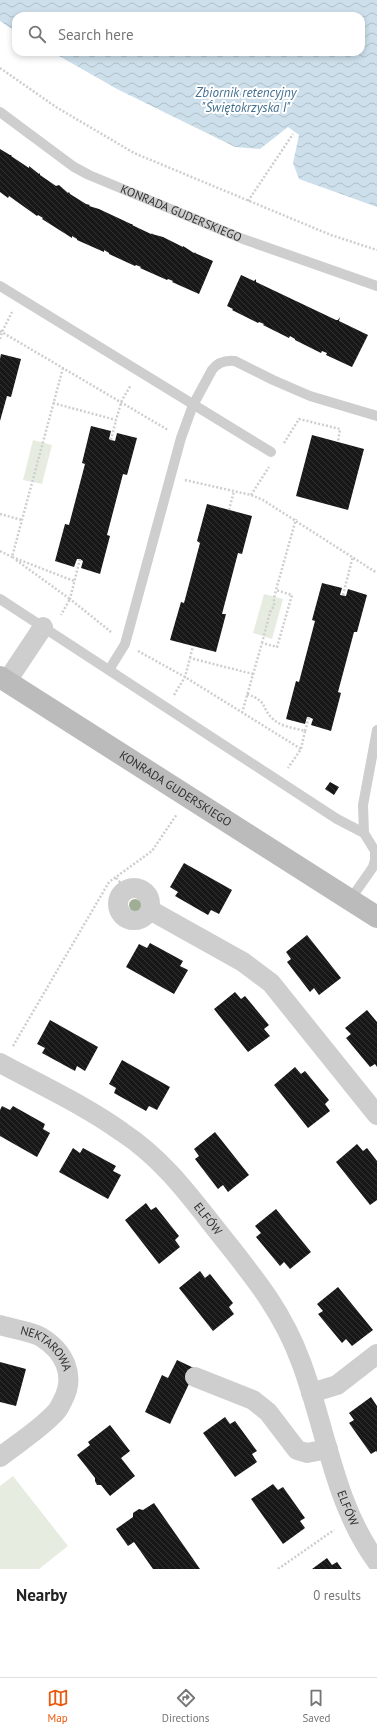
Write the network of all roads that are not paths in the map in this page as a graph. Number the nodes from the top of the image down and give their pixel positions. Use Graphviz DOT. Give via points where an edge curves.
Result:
graph roads {
  1 [pos="0,112"];
  2 [pos="0,286"];
  3 [pos="377,286"];
  4 [pos="193,405"];
  5 [pos="377,416"];
  6 [pos="275,451"];
  7 [pos="0,599"];
  8 [pos="51,623"];
  9 [pos="109,670"];
  10 [pos="4,679"];
  11 [pos="377,730"];
  12 [pos="364,832"];
  13 [pos="375,868"];
  14 [pos="350,900"];
  15 [pos="150,910"];
  16 [pos="377,917"];
  17 [pos="0,1063"];
  18 [pos="377,1115"];
  19 [pos="0,1325"];
  20 [pos="377,1354"];
  21 [pos="195,1377"];
  22 [pos="311,1393"];
  23 [pos="328,1449"];
  24 [pos="0,1457"];
  25 [pos="377,1562"];
  1 -- 3 [label="lane, KONRADA GUDERSKIEGO" via="74,167 89,175 243,239"];
  2 -- 4 [label="lane"];
  4 -- 5 [label="lane" via="212,370 221,362 235,361 310,396"];
  4 -- 6 [label="lane"];
  4 -- 9 [label="lane" via="170,476 125,644"];
  7 -- 8 [label="lane"];
  8 -- 9 [label="lane"];
  8 -- 10 [label="street"];
  9 -- 12 [label="lane" via="337,819"];
  10 -- 14 [label="street, KONRADA GUDERSKIEGO"];
  11 -- 12 [label="lane" via="363,805"];
  12 -- 13 [label="lane" via="375,851"];
  13 -- 14 [label="lane"];
  14 -- 16 [label="street, KONRADA GUDERSKIEGO"];
  15 -- 15 [label="street" via="139,920 124,917 118,903 122,884 138,888 147,894 150,899"];
  15 -- 18 [label="street" via="243,962 271,983"];
  17 -- 22 [label="street, ELFÓW" via="117,1128 174,1176 266,1292 282,1319 301,1361"];
  19 -- 24 [label="street, NEKTAROWA" via="40,1336 53,1345 62,1354 68,1383 57,1412"];
  20 -- 22 [label="street" via="337,1385"];
  21 -- 23 [label="street" via="253,1400 268,1412 297,1450 307,1453"];
  22 -- 23 [label="street, ELFÓW"];
  23 -- 25 [label="street, ELFÓW" via="350,1518"];
}
